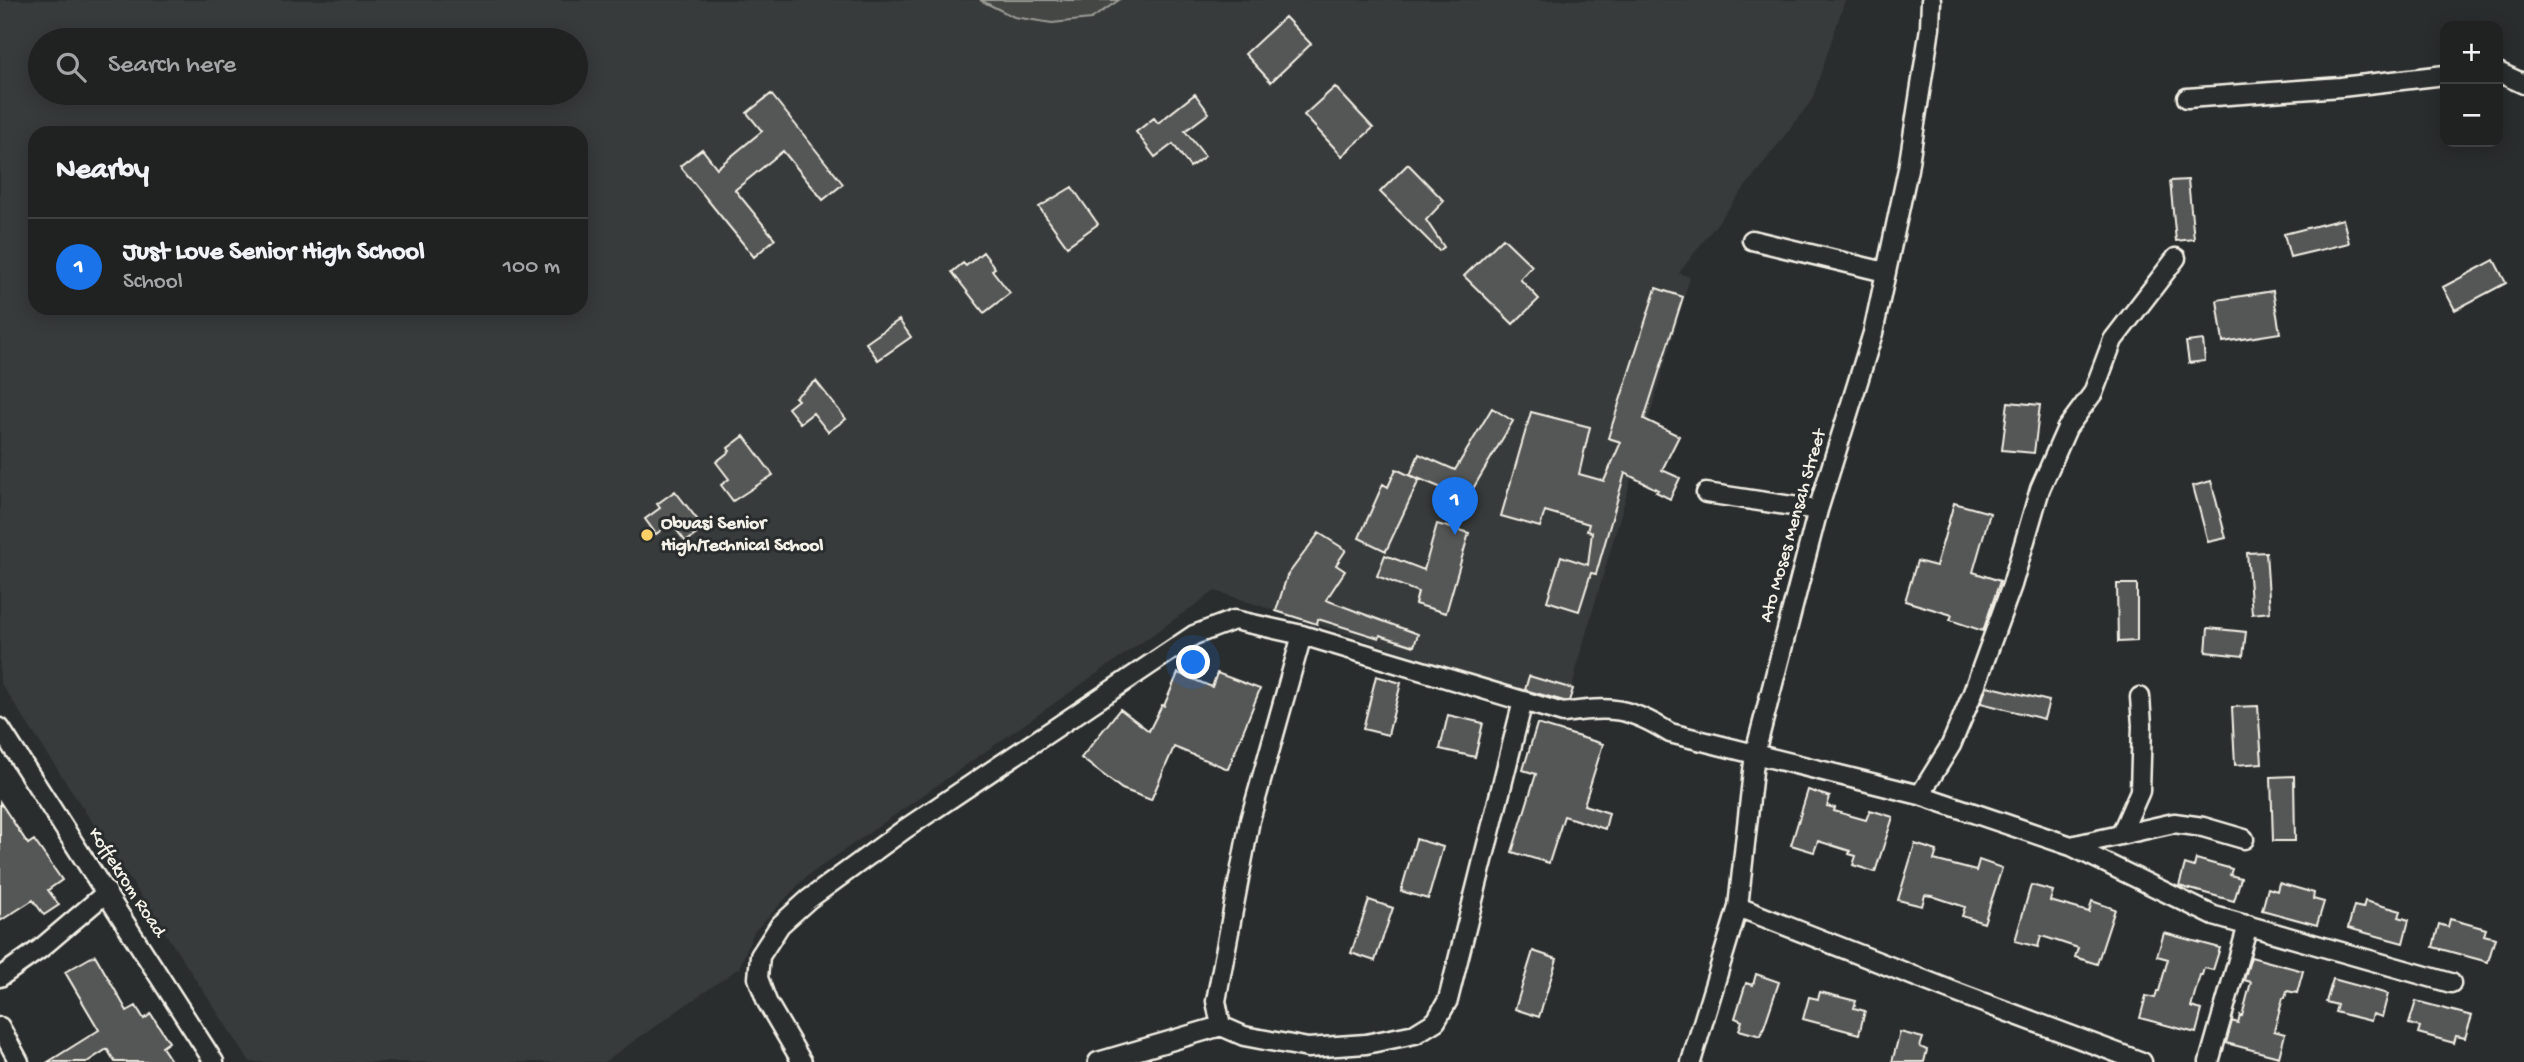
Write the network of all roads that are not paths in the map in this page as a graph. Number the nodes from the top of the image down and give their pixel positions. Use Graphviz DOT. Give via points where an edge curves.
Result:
graph roads {
  1 [pos="1931,0"];
  2 [pos="2503,74"];
  3 [pos="2440,76"];
  4 [pos="2524,84"];
  5 [pos="2187,98"];
  6 [pos="1752,240"];
  7 [pos="2176,258"];
  8 [pos="1885,272"];
  9 [pos="1706,493"];
  10 [pos="1818,510"];
  11 [pos="1302,635"];
  12 [pos="2140,697"];
  13 [pos="1523,701"];
  14 [pos="3,738"];
  15 [pos="1755,753"];
  16 [pos="1920,795"];
  17 [pos="2121,834"];
  18 [pos="2244,839"];
  19 [pos="2071,846"];
  20 [pos="107,892"];
  21 [pos="1738,907"];
  22 [pos="2248,925"];
  23 [pos="0,977"];
  24 [pos="2451,983"];
  25 [pos="0,1027"];
  26 [pos="1220,1027"];
  27 [pos="1309,1055"];
  28 [pos="19,1062"];
  29 [pos="214,1062"];
  30 [pos="802,1062"];
  31 [pos="1098,1062"];
  32 [pos="1691,1062"];
  33 [pos="2142,1062"];
  34 [pos="2209,1062"];
  1 -- 8 [label="street, Ato Moses Mensah Street" via="1908,169"];
  2 -- 4 [label="street"];
  3 -- 5 [label="street"];
  6 -- 8 [label="street"];
  7 -- 16 [label="street" via="2113,341 2093,393 2067,428 2040,488 2012,585 1972,695 1951,745"];
  8 -- 10 [label="street, Ato Moses Mensah Street" via="1873,333"];
  9 -- 10 [label="street"];
  10 -- 15 [label="street, Ato Moses Mensah Street"];
  11 -- 13 [label="street"];
  11 -- 26 [label="street" via="1250,820 1216,1001"];
  11 -- 30 [label="street" via="1234,620 1195,635 905,829 809,899 780,925 760,956 758,978"];
  12 -- 17 [label="street" via="2140,791"];
  13 -- 15 [label="street" via="1563,713 1624,711 1670,733"];
  13 -- 27 [label="street" via="1448,1000 1436,1021 1415,1034"];
  14 -- 20 [label="street, Koffekrom Road"];
  15 -- 16 [label="street"];
  15 -- 21 [label="street, Ato Moses Mensah Street"];
  16 -- 19 [label="street"];
  17 -- 18 [label="street" via="2174,823"];
  17 -- 19 [label="street"];
  19 -- 22 [label="street" via="2214,916"];
  20 -- 23 [label="street"];
  20 -- 29 [label="street, Koffekrom Road"];
  21 -- 32 [label="street, Ato Moses Mensah Street"];
  21 -- 33 [label="street"];
  22 -- 24 [label="street"];
  22 -- 34 [label="street"];
  25 -- 28 [label="street"];
  26 -- 27 [label="street"];
  26 -- 31 [label="street"];
}
